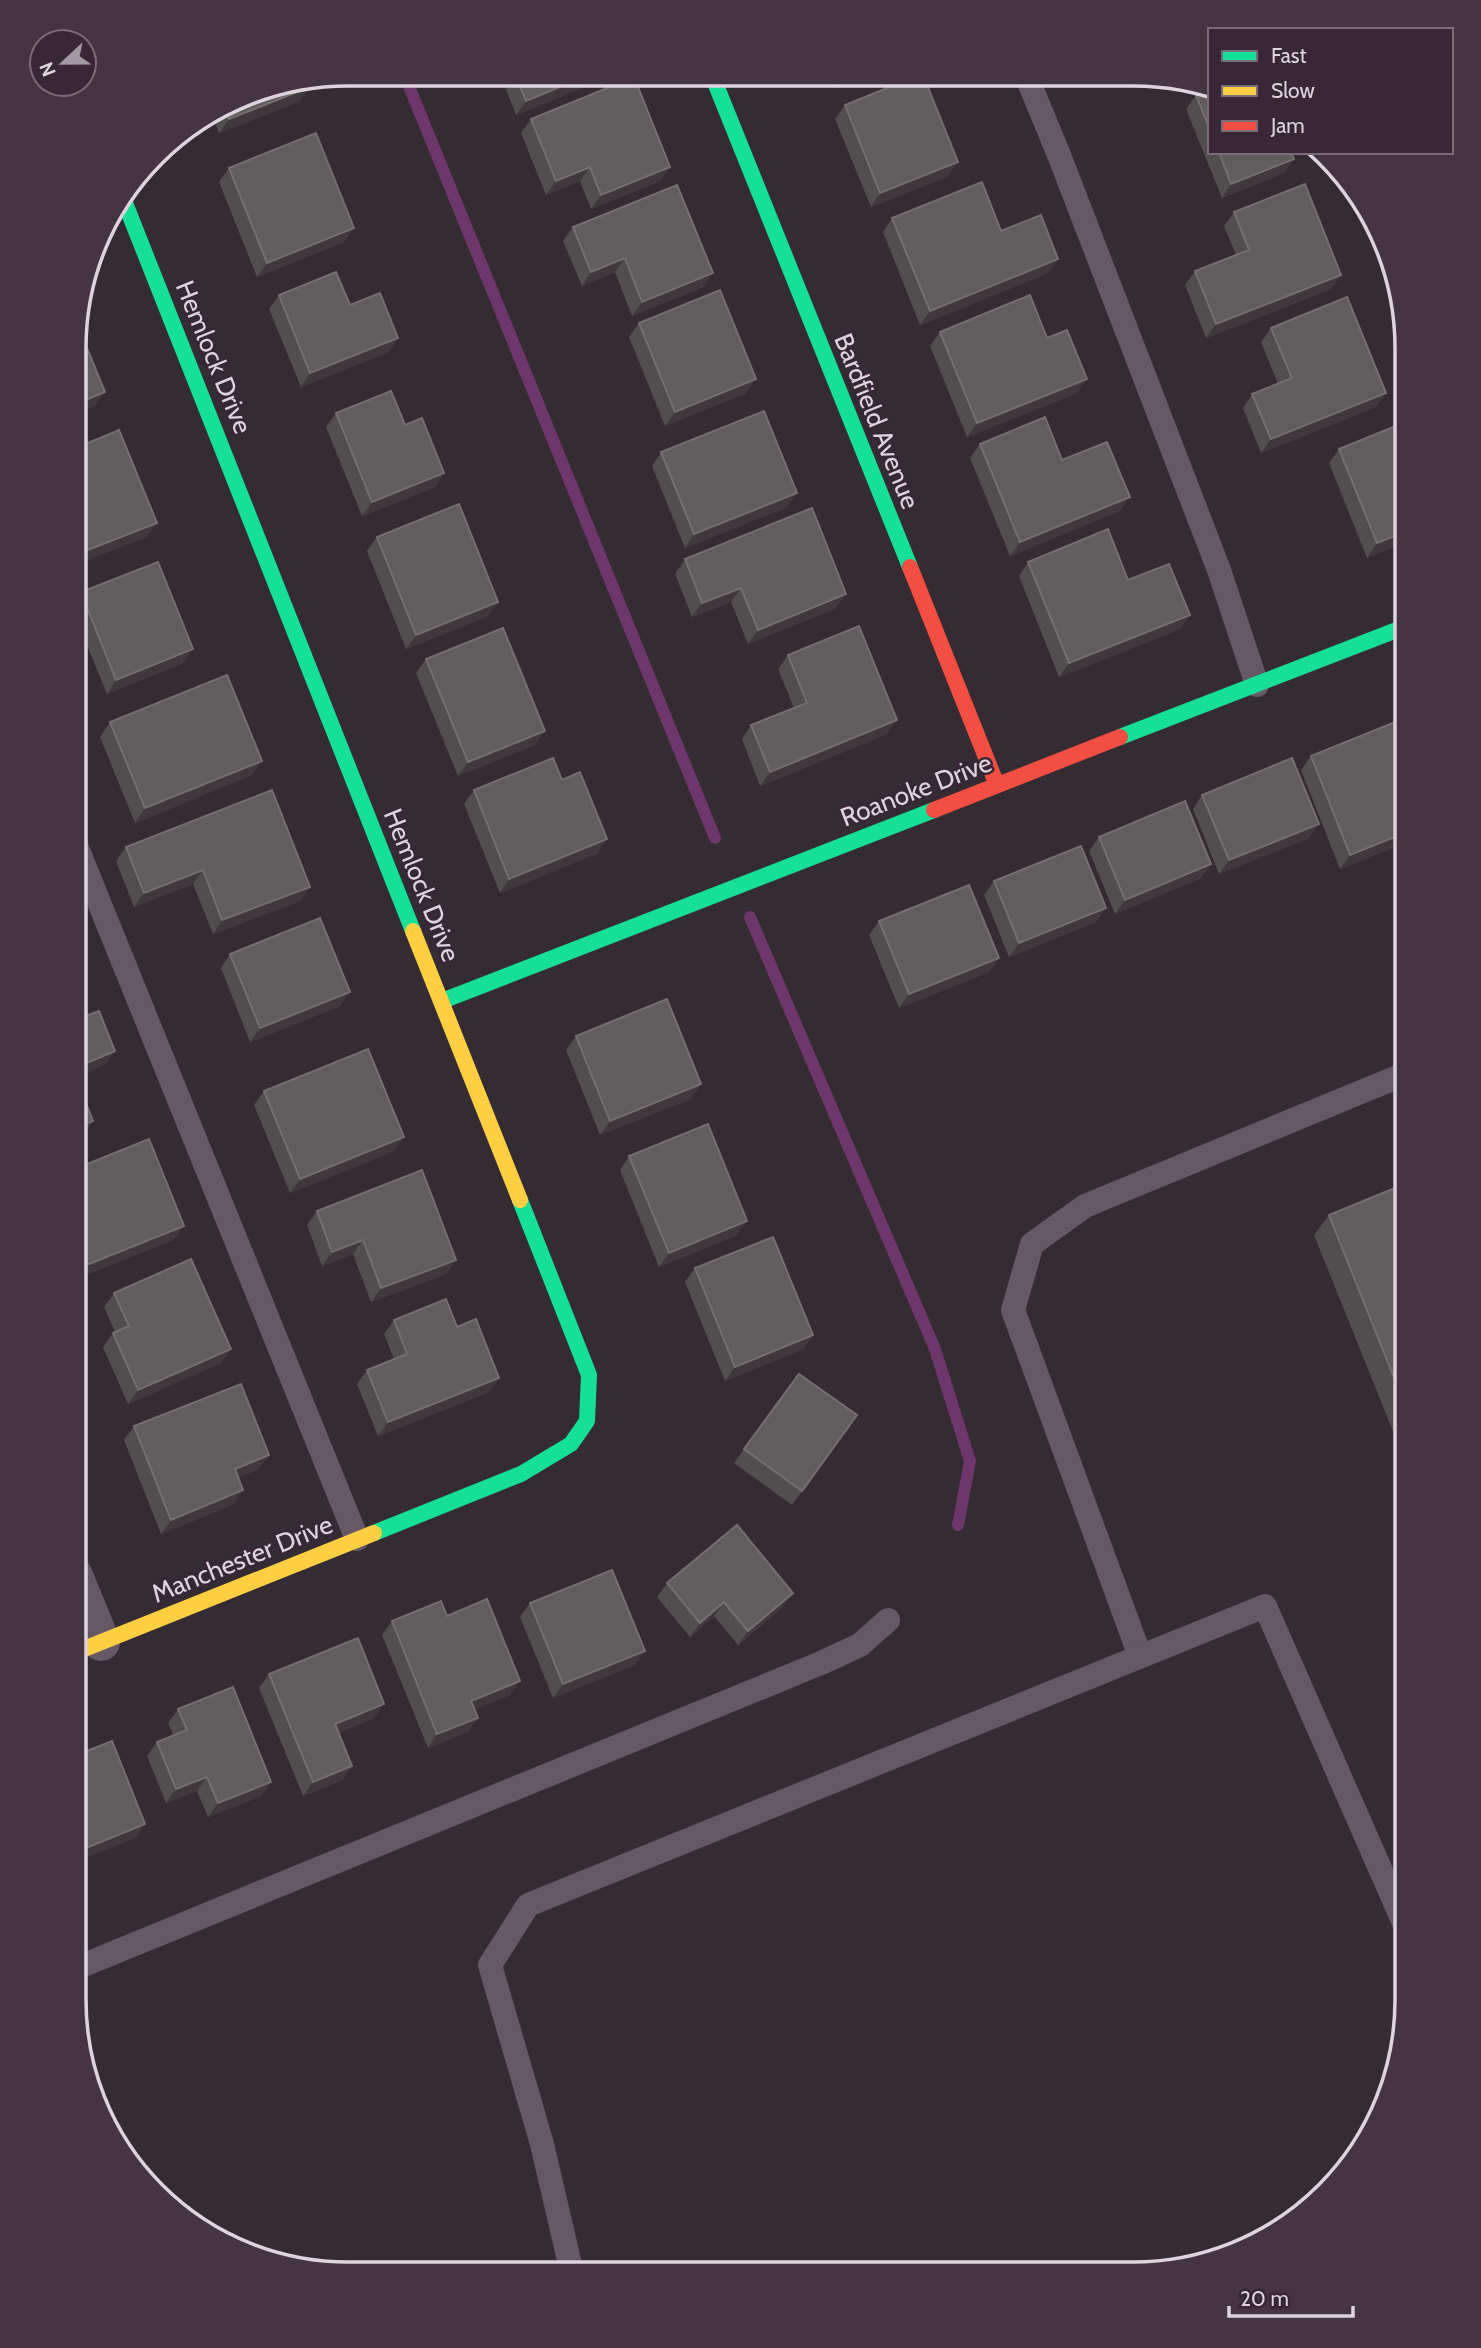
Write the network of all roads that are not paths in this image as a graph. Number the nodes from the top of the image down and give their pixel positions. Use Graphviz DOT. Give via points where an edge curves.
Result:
graph roads {
  1 [pos="716,86"];
  2 [pos="1030,86"];
  3 [pos="127,207"];
  4 [pos="1395,631"];
  5 [pos="1256,685"];
  6 [pos="997,785"];
  7 [pos="86,870"];
  8 [pos="442,1001"];
  9 [pos="1395,1078"];
  10 [pos="429,1510"];
  11 [pos="357,1539"];
  12 [pos="888,1619"];
  13 [pos="87,1648"];
  14 [pos="1140,1656"];
  15 [pos="1395,1903"];
  16 [pos="86,1964"];
  17 [pos="569,2262"];
  1 -- 6 [label="street, Bardfield Avenue"];
  2 -- 5 [label="lane" via="1214,557"];
  3 -- 8 [label="street, Hemlock Drive"];
  4 -- 5 [label="street, Roanoke Drive"];
  5 -- 6 [label="street, Roanoke Drive"];
  6 -- 8 [label="street, Roanoke Drive"];
  7 -- 11 [label="lane"];
  8 -- 10 [label="street, Hemlock Drive" via="589,1376 587,1421 571,1444 521,1474"];
  9 -- 14 [label="lane" via="1085,1206 1032,1244 1013,1310"];
  10 -- 11 [label="street, Manchester Drive"];
  11 -- 13 [label="street, Manchester Drive"];
  12 -- 16 [label="lane" via="860,1645 821,1663"];
  14 -- 15 [label="lane" via="1265,1606"];
  14 -- 17 [label="lane" via="528,1905 490,1965 542,2144"];
}
